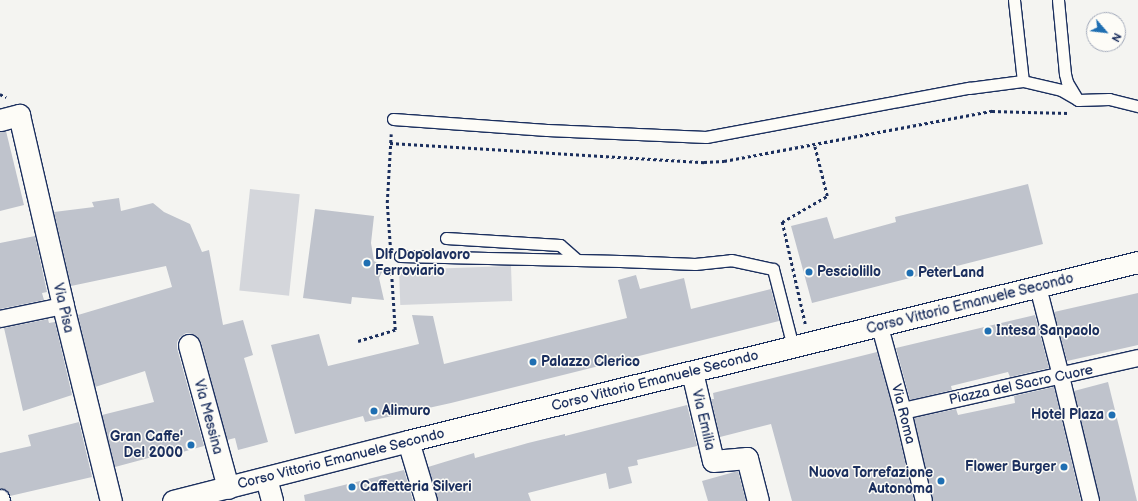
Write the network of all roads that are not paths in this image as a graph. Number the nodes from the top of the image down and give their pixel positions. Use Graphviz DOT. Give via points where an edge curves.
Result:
graph roads {
  1 [pos="1014,0"];
  2 [pos="1058,0"];
  3 [pos="1065,74"];
  4 [pos="1023,82"];
  5 [pos="1061,90"];
  6 [pos="1078,100"];
  7 [pos="1138,106"];
  8 [pos="9,118"];
  9 [pos="393,119"];
  10 [pos="446,238"];
  11 [pos="400,256"];
  12 [pos="577,260"];
  13 [pos="1138,262"];
  14 [pos="1038,287"];
  15 [pos="63,306"];
  16 [pos="0,319"];
  17 [pos="880,327"];
  18 [pos="189,345"];
  19 [pos="801,345"];
  20 [pos="1138,358"];
  21 [pos="692,372"];
  22 [pos="1061,376"];
  23 [pos="903,411"];
  24 [pos="408,441"];
  25 [pos="266,478"];
  26 [pos="228,488"];
  27 [pos="111,501"];
  28 [pos="173,501"];
  29 [pos="272,501"];
  30 [pos="426,501"];
  31 [pos="758,501"];
  32 [pos="924,501"];
  33 [pos="1091,501"];
  1 -- 4 [label="lane"];
  2 -- 3 [label="lane"];
  3 -- 5 [label="lane"];
  3 -- 6 [label="lane"];
  4 -- 5 [label="lane"];
  4 -- 9 [label="lane" via="969,88 706,137 547,130"];
  5 -- 6 [label="lane"];
  6 -- 7 [label="lane" via="1109,99"];
  8 -- 15 [label="street, Via Pisa"];
  10 -- 12 [label="lane" via="560,244"];
  11 -- 12 [label="lane"];
  12 -- 19 [label="lane" via="695,264 731,260 773,268"];
  13 -- 14 [label="street, Corso Vittorio Emanuele Secondo"];
  14 -- 17 [label="street, Corso Vittorio Emanuele Secondo"];
  14 -- 22 [label="street"];
  15 -- 16 [label="street"];
  15 -- 27 [label="street, Via Pisa"];
  17 -- 19 [label="street, Corso Vittorio Emanuele Secondo"];
  17 -- 23 [label="street, Via Roma"];
  18 -- 26 [label="street, Via Messina"];
  19 -- 21 [label="street, Corso Vittorio Emanuele Secondo"];
  20 -- 22 [label="street, Piazza del Sacro Cuore"];
  21 -- 24 [label="street, Corso Vittorio Emanuele Secondo"];
  21 -- 31 [label="street, Via Emilia" via="713,461 747,458"];
  22 -- 23 [label="street, Piazza del Sacro Cuore"];
  22 -- 33 [label="street"];
  23 -- 32 [label="street, Via Roma"];
  24 -- 25 [label="street, Corso Vittorio Emanuele Secondo"];
  24 -- 30 [label="street"];
  25 -- 26 [label="street, Corso Vittorio Emanuele Secondo"];
  25 -- 29 [label="street"];
  26 -- 28 [label="street, Corso Vittorio Emanuele Secondo"];
}
